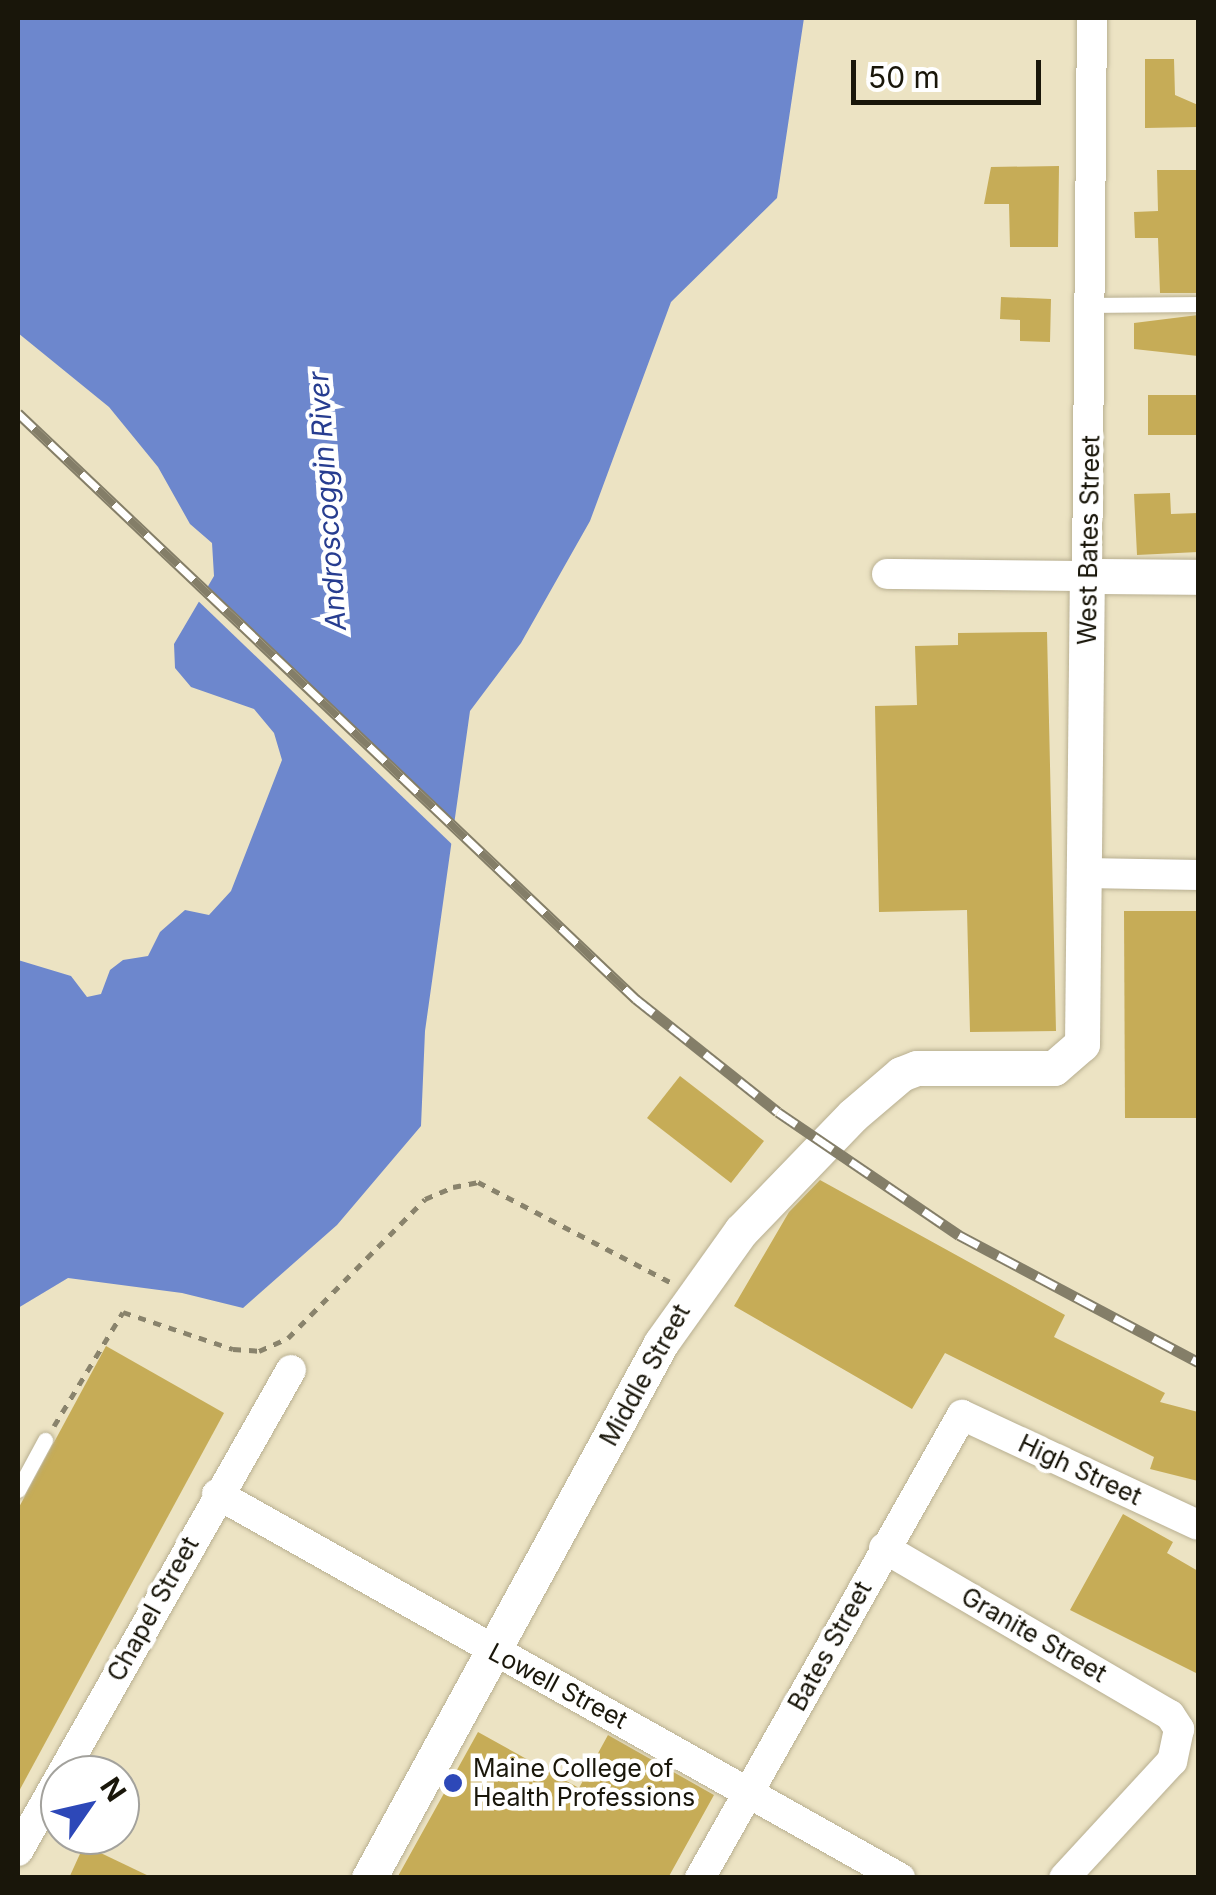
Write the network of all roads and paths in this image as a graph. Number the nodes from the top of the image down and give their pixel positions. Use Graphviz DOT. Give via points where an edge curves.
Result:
graph roads {
  1 [pos="1092,18"];
  2 [pos="1198,304"];
  3 [pos="1091,305"];
  4 [pos="887,574"];
  5 [pos="1087,576"];
  6 [pos="1198,577"];
  7 [pos="1086,873"];
  8 [pos="1198,875"];
  9 [pos="1072,1058"];
  10 [pos="691,1294"];
  11 [pos="291,1370"];
  12 [pos="962,1415"];
  13 [pos="46,1440"];
  14 [pos="18,1490"];
  15 [pos="217,1494"];
  16 [pos="1198,1525"];
  17 [pos="884,1548"];
  18 [pos="493,1651"];
  19 [pos="749,1791"];
  20 [pos="18,1850"];
  21 [pos="368,1878"];
  22 [pos="700,1878"];
  23 [pos="900,1878"];
  24 [pos="1064,1878"];
  1 -- 3 [label="street, West Bates Street"];
  2 -- 3 [label="lane"];
  3 -- 5 [label="street, West Bates Street"];
  4 -- 5 [label="street"];
  5 -- 6 [label="street"];
  5 -- 7 [label="street, West Bates Street"];
  7 -- 8 [label="street"];
  7 -- 9 [label="street, West Bates Street" via="1086,1022"];
  9 -- 10 [label="street, Middle Street" via="1054,1068 917,1068 902,1074 839,1129"];
  10 -- 13 [label="path" via="478,1182 453,1186 425,1198 288,1338 259,1350 232,1350 124,1312"];
  10 -- 18 [label="street, Middle Street"];
  11 -- 15 [label="street, Chapel Street"];
  12 -- 16 [label="street, High Street"];
  12 -- 17 [label="street, Bates Street"];
  13 -- 14 [label="lane"];
  15 -- 18 [label="street, Lowell Street"];
  15 -- 20 [label="street, Chapel Street"];
  17 -- 19 [label="street, Bates Street"];
  17 -- 24 [label="street, Granite Street" via="1154,1706 1179,1729 1172,1760"];
  18 -- 19 [label="street, Lowell Street"];
  18 -- 21 [label="street, Middle Street"];
  19 -- 22 [label="street, Bates Street"];
  19 -- 23 [label="street, Lowell Street"];
}
